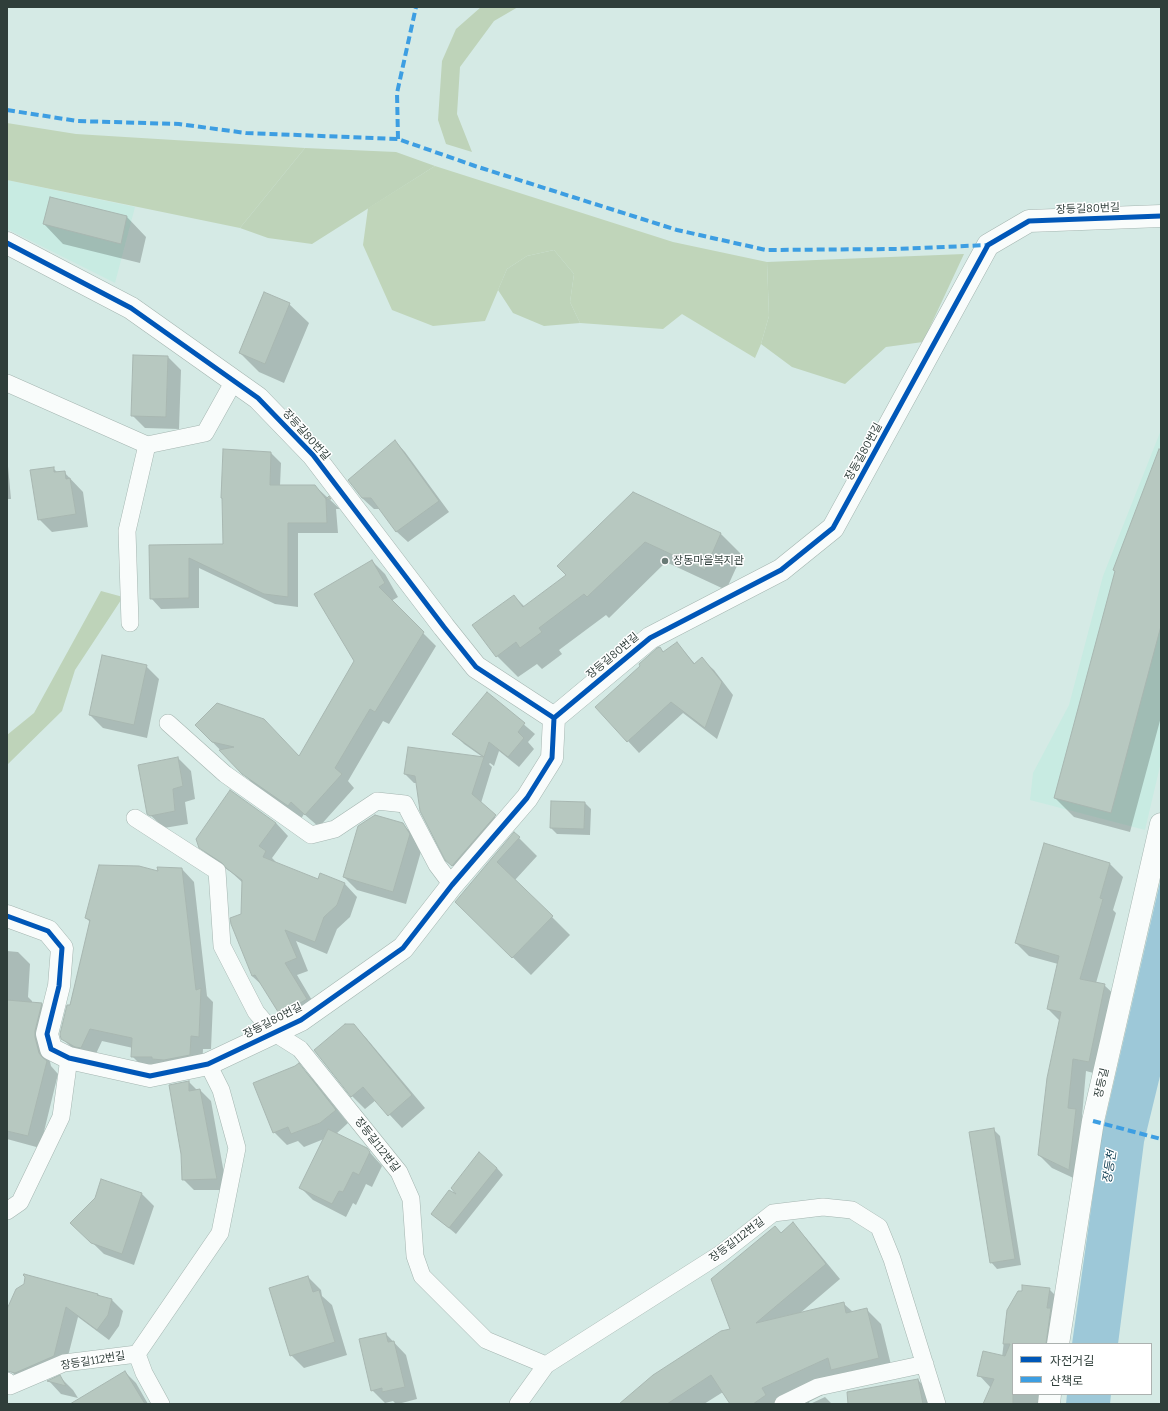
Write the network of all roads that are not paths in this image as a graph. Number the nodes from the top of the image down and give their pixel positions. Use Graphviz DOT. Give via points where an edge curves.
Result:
graph roads {
  1 [pos="1161,216"];
  2 [pos="7,243"];
  3 [pos="234,381"];
  4 [pos="7,383"];
  5 [pos="147,445"];
  6 [pos="130,623"];
  7 [pos="554,718"];
  8 [pos="168,724"];
  9 [pos="135,818"];
  10 [pos="1161,824"];
  11 [pos="452,885"];
  12 [pos="7,916"];
  13 [pos="273,1032"];
  14 [pos="69,1058"];
  15 [pos="208,1064"];
  16 [pos="7,1211"];
  17 [pos="1058,1343"];
  18 [pos="137,1354"];
  19 [pos="925,1364"];
  20 [pos="546,1365"];
  21 [pos="7,1382"];
  22 [pos="161,1404"];
  23 [pos="518,1404"];
  24 [pos="783,1404"];
  25 [pos="937,1404"];
  1 -- 7 [label="street, 장등길80번길" via="1029,221 988,245 833,528 781,570 650,638"];
  2 -- 3 [label="street, 장등길80번길" via="131,308"];
  3 -- 5 [label="lane" via="205,433"];
  3 -- 7 [label="street, 장등길80번길" via="258,398 313,455 476,667"];
  4 -- 5 [label="lane"];
  5 -- 6 [label="lane" via="127,531"];
  7 -- 11 [label="street, 장등길80번길" via="552,758 527,798"];
  8 -- 11 [label="lane" via="225,774 311,834 335,829 377,801 405,804 437,865"];
  9 -- 13 [label="lane, 장등길80번길" via="217,871 222,946 256,1012"];
  10 -- 17 [label="street, 장등길" via="1093,1122"];
  11 -- 13 [label="street, 장등길80번길" via="403,948 301,1020"];
  12 -- 14 [label="street, 장등길80번길" via="48,931 62,948 59,986 47,1034 51,1049"];
  13 -- 15 [label="street, 장등길80번길"];
  13 -- 20 [label="lane, 장등길112번길" via="300,1049 399,1172 411,1199 415,1256 422,1276 486,1340"];
  14 -- 15 [label="street, 장등길80번길" via="150,1076"];
  14 -- 16 [label="lane" via="61,1117 20,1202"];
  15 -- 18 [label="lane, 장등길112번길" via="221,1090 237,1148 220,1233"];
  18 -- 21 [label="lane, 장등길112번길" via="64,1363 10,1386"];
  18 -- 22 [label="lane, 장등길112번길"];
  19 -- 20 [label="lane, 장등길112번길" via="892,1259 879,1228 852,1210 823,1207 773,1213 722,1253"];
  19 -- 24 [label="lane" via="818,1387"];
  19 -- 25 [label="lane, 장등길112번길"];
  20 -- 23 [label="lane, 장등길112번길"];
}
